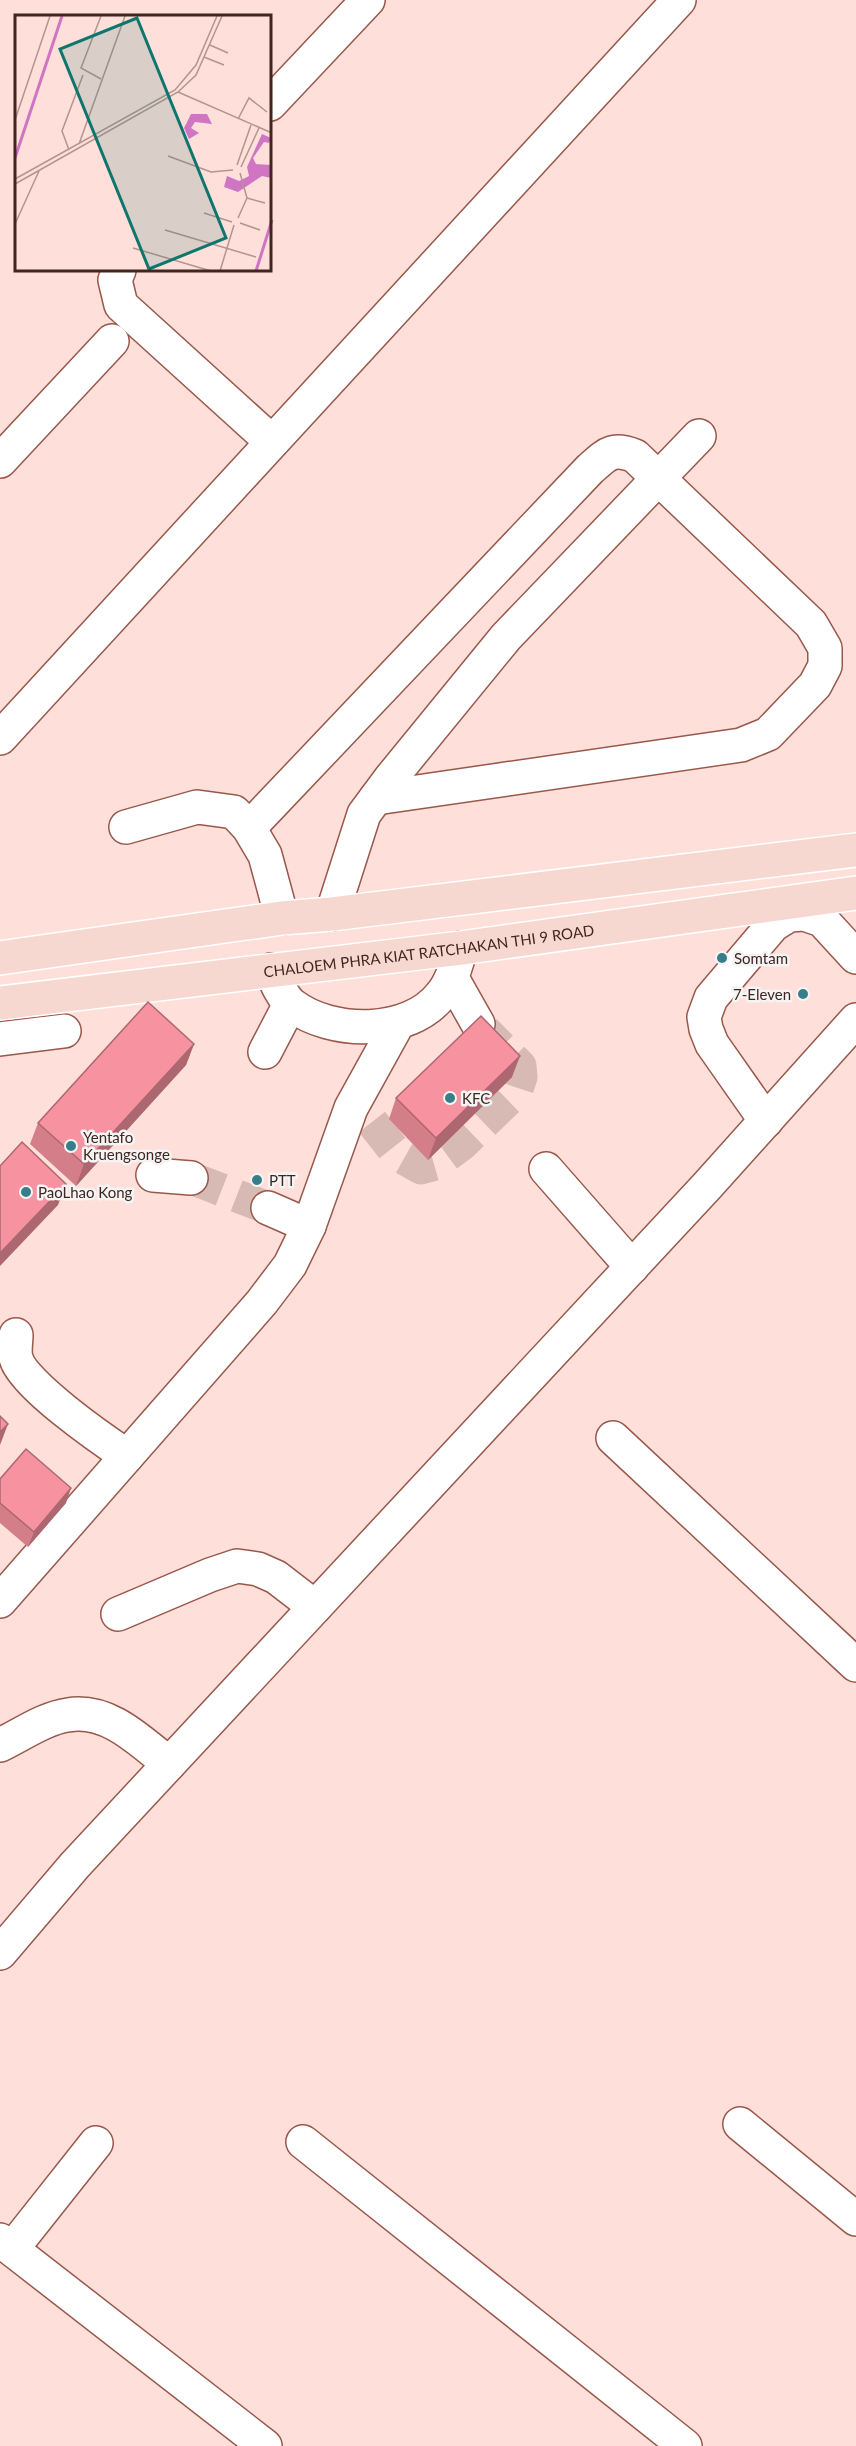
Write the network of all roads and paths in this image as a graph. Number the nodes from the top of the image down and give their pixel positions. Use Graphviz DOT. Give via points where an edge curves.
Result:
graph roads {
  1 [pos="368,0"];
  2 [pos="679,0"];
  3 [pos="272,102"];
  4 [pos="118,272"];
  5 [pos="112,341"];
  6 [pos="699,436"];
  7 [pos="272,442"];
  8 [pos="0,461"];
  9 [pos="658,478"];
  10 [pos="0,738"];
  11 [pos="376,798"];
  12 [pos="126,827"];
  13 [pos="249,828"];
  14 [pos="856,850"];
  15 [pos="856,893"];
  16 [pos="332,914"];
  17 [pos="282,918"];
  18 [pos="856,957"];
  19 [pos="0,958"];
  20 [pos="456,963"];
  21 [pos="271,970"];
  22 [pos="0,1003"];
  23 [pos="290,1004"];
  24 [pos="856,1020"];
  25 [pos="398,1023"];
  26 [pos="478,1024"];
  27 [pos="64,1031"];
  28 [pos="0,1039"];
  29 [pos="265,1052"];
  30 [pos="766,1121"];
  31 [pos="546,1169"];
  32 [pos="153,1175"];
  33 [pos="191,1178"];
  34 [pos="268,1208"];
  35 [pos="309,1226"];
  36 [pos="632,1267"];
  37 [pos="16,1335"];
  38 [pos="613,1438"];
  39 [pos="127,1456"];
  40 [pos="0,1601"];
  41 [pos="315,1607"];
  42 [pos="118,1614"];
  43 [pos="856,1665"];
  44 [pos="0,1745"];
  45 [pos="169,1764"];
  46 [pos="0,1953"];
  47 [pos="740,2124"];
  48 [pos="303,2142"];
  49 [pos="96,2143"];
  50 [pos="856,2219"];
  51 [pos="6,2244"];
  52 [pos="259,2444"];
  53 [pos="685,2446"];
  1 -- 3 [label="street"];
  2 -- 7 [label="street"];
  4 -- 7 [label="street" via="115,280 121,304"];
  5 -- 8 [label="street"];
  6 -- 9 [label="street"];
  7 -- 10 [label="street"];
  9 -- 11 [label="street" via="506,638"];
  9 -- 11 [label="street" via="811,624 825,648 825,666 788,715 768,734 741,746"];
  9 -- 13 [label="street" via="635,456 625,452 610,452 590,469"];
  11 -- 16 [label="street" via="364,814"];
  12 -- 13 [label="street" via="198,807 234,812"];
  13 -- 17 [label="street" via="264,855"];
  14 -- 16 [label="main road"];
  15 -- 20 [label="main road, CHALOEM PHRA KIAT RATCHAKAN THI 9 ROAD"];
  16 -- 17 [label="main road"];
  17 -- 19 [label="main road"];
  18 -- 30 [label="street" via="822,921 804,914 789,915 773,925 711,998 704,1017 712,1044"];
  20 -- 21 [label="main road, CHALOEM PHRA KIAT RATCHAKAN THI 9 ROAD"];
  20 -- 25 [label="street" via="441,996 421,1014"];
  20 -- 26 [label="street"];
  21 -- 22 [label="main road, CHALOEM PHRA KIAT RATCHAKAN THI 9 ROAD"];
  21 -- 23 [label="street"];
  23 -- 25 [label="street" via="312,1018 345,1027"];
  23 -- 29 [label="street"];
  24 -- 30 [label="street"];
  25 -- 35 [label="street" via="362,1115"];
  27 -- 28 [label="street"];
  30 -- 36 [label="street"];
  31 -- 36 [label="street"];
  32 -- 33 [label="street"];
  34 -- 35 [label="street"];
  35 -- 39 [label="street" via="290,1265 262,1302"];
  36 -- 41 [label="street"];
  37 -- 39 [label="street" via="16,1359 26,1376 83,1427"];
  38 -- 43 [label="street"];
  39 -- 40 [label="street"];
  41 -- 42 [label="street" via="276,1576 237,1566"];
  41 -- 45 [label="street"];
  44 -- 45 [label="street" via="68,1714 96,1716 126,1730"];
  45 -- 46 [label="street"];
  47 -- 50 [label="street"];
  48 -- 53 [label="street"];
  49 -- 51 [label="street"];
  51 -- 52 [label="street"];
}
